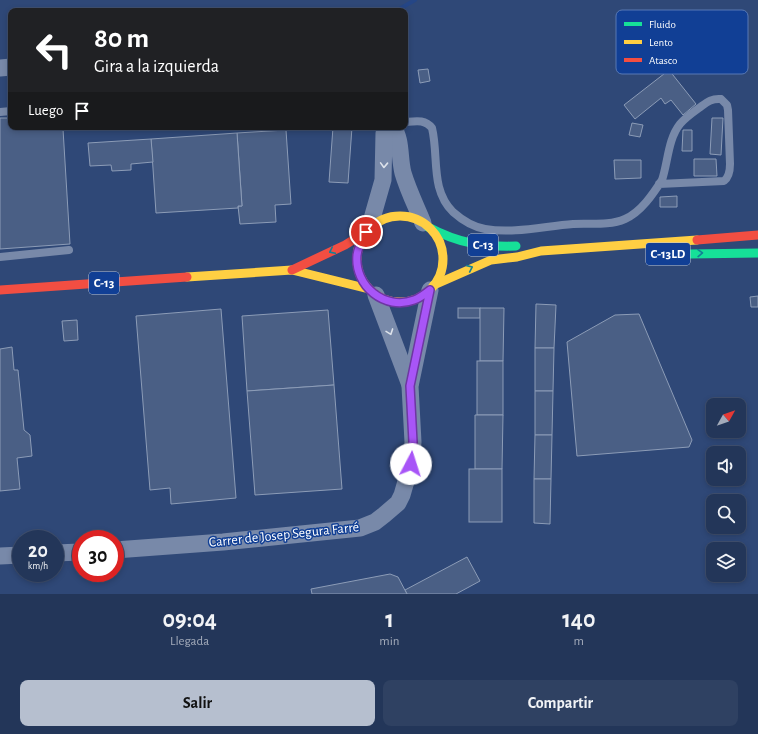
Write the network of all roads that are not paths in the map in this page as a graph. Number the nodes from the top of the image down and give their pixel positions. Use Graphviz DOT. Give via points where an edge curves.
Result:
graph roads {
  1 [pos="408,122"];
  2 [pos="386,130"];
  3 [pos="395,130"];
  4 [pos="659,184"];
  5 [pos="426,225"];
  6 [pos="367,231"];
  7 [pos="758,234"];
  8 [pos="578,249"];
  9 [pos="69,250"];
  10 [pos="540,251"];
  11 [pos="758,253"];
  12 [pos="678,254"];
  13 [pos="619,255"];
  14 [pos="0,257"];
  15 [pos="292,270"];
  16 [pos="432,288"];
  17 [pos="0,290"];
  18 [pos="372,292"];
  19 [pos="410,386"];
  20 [pos="124,549"];
  21 [pos="12,555"];
  22 [pos="0,556"];
  1 -- 4 [label="lane" via="426,122 432,128 436,173 444,200 459,217 478,228 514,230 620,221 638,210"];
  2 -- 6 [label="street, one-way" via="383,180"];
  3 -- 5 [label="street" via="406,183"];
  4 -- 4 [label="lane" via="726,179 730,171 728,110 721,99 705,103 681,123 674,134"];
  5 -- 6 [label="main road, C-13" via="401,216 378,222"];
  5 -- 10 [label="main road, C-13" via="446,237 467,243 517,246"];
  5 -- 16 [label="main road" via="442,250 442,269"];
  6 -- 15 [label="main road, C-13, one-way" via="345,245"];
  6 -- 18 [label="main road" via="358,249 357,268 361,279"];
  7 -- 8 [label="main road, C-13"];
  8 -- 10 [label="main road, C-13"];
  8 -- 13 [label="main road"];
  9 -- 14 [label="lane"];
  16 -- 10 [label="main road, C-13, one-way" via="491,260"];
  12 -- 11 [label="main road, C-13LD, one-way"];
  15 -- 17 [label="main road, C-13"];
  15 -- 18 [label="main road, C-13"];
  16 -- 18 [label="main road, C-13" via="422,296 404,302 385,300"];
  16 -- 19 [label="street, Carrer de Josep Segura Farré"];
  18 -- 19 [label="street, Carrer de Josep Segura Farré, one-way"];
  19 -- 20 [label="street, Carrer de Josep Segura Farré" via="413,442 411,464 398,503 375,522 360,528"];
  21 -- 22 [label="street"];
}
